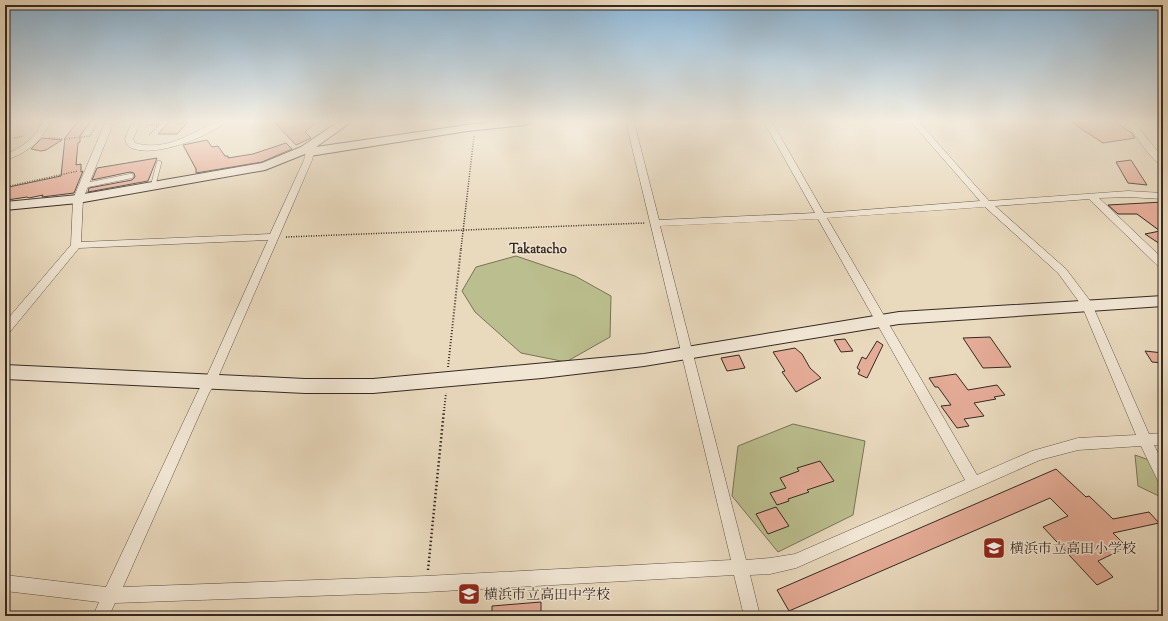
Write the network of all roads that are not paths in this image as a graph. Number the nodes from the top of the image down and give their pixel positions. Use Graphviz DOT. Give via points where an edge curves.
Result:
graph roads {
  1 [pos="17,151"];
  2 [pos="96,151"];
  3 [pos="307,151"];
  4 [pos="637,151"];
  5 [pos="784,151"];
  6 [pos="940,151"];
  7 [pos="1152,151"];
  8 [pos="5,158"];
  9 [pos="160,163"];
  10 [pos="1163,163"];
  11 [pos="131,176"];
  12 [pos="82,186"];
  13 [pos="153,186"];
  14 [pos="1091,196"];
  15 [pos="1163,196"];
  16 [pos="78,199"];
  17 [pos="987,204"];
  18 [pos="5,206"];
  19 [pos="820,216"];
  20 [pos="656,223"];
  21 [pos="274,237"];
  22 [pos="76,245"];
  23 [pos="1163,265"];
  24 [pos="1163,301"];
  25 [pos="1087,306"];
  26 [pos="881,321"];
  27 [pos="5,330"];
  28 [pos="687,354"];
  29 [pos="5,372"];
  30 [pos="210,382"];
  31 [pos="1163,439"];
  32 [pos="1145,440"];
  33 [pos="1163,477"];
  34 [pos="974,483"];
  35 [pos="740,568"];
  36 [pos="5,583"];
  37 [pos="110,595"];
  38 [pos="101,616"];
  39 [pos="752,616"];
  1 -- 8 [label="street"];
  2 -- 12 [label="street"];
  3 -- 13 [label="street" via="265,166"];
  3 -- 21 [label="street" via="308,160"];
  4 -- 20 [label="street"];
  5 -- 19 [label="street"];
  6 -- 17 [label="street"];
  7 -- 10 [label="street"];
  9 -- 13 [label="lane"];
  11 -- 12 [label="lane"];
  12 -- 16 [label="street"];
  13 -- 16 [label="street"];
  14 -- 15 [label="street"];
  14 -- 17 [label="street"];
  14 -- 23 [label="street"];
  16 -- 18 [label="street"];
  16 -- 22 [label="street"];
  17 -- 19 [label="street"];
  17 -- 25 [label="street" via="1062,272"];
  19 -- 20 [label="street"];
  19 -- 26 [label="street"];
  20 -- 28 [label="street"];
  21 -- 22 [label="street"];
  21 -- 30 [label="street"];
  22 -- 27 [label="street"];
  24 -- 25 [label="street"];
  25 -- 26 [label="street"];
  25 -- 32 [label="street"];
  26 -- 28 [label="street"];
  26 -- 34 [label="street"];
  28 -- 30 [label="street" via="542,371 350,386"];
  28 -- 35 [label="street"];
  29 -- 30 [label="street"];
  30 -- 37 [label="street"];
  31 -- 32 [label="street"];
  32 -- 33 [label="street"];
  32 -- 34 [label="street" via="1078,444 1037,455"];
  34 -- 35 [label="street" via="796,560 770,566"];
  35 -- 37 [label="street" via="426,584"];
  35 -- 39 [label="street"];
  36 -- 37 [label="street"];
  37 -- 38 [label="street"];
}
